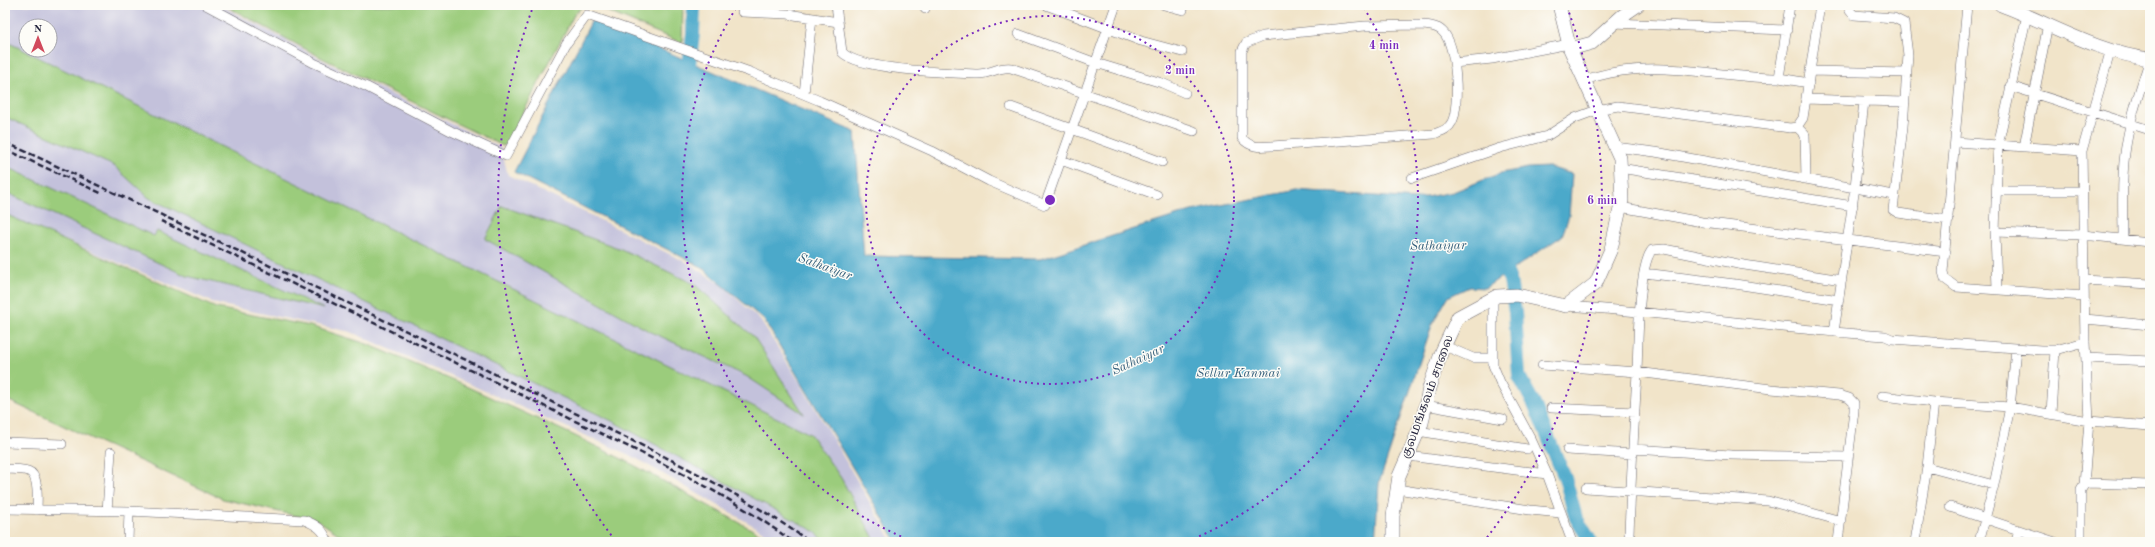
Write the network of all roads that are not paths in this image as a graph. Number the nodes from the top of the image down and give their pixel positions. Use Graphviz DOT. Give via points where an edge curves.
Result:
graph roads {
  1 [pos="206,5"];
  2 [pos="836,5"];
  3 [pos="1046,5"];
  4 [pos="1116,5"];
  5 [pos="1164,5"];
  6 [pos="1559,5"];
  7 [pos="1638,5"];
  8 [pos="1790,5"];
  9 [pos="1820,5"];
  10 [pos="1849,5"];
  11 [pos="1967,5"];
  12 [pos="2001,5"];
  13 [pos="1184,10"];
  14 [pos="742,12"];
  15 [pos="2027,15"];
  16 [pos="812,18"];
  17 [pos="838,22"];
  18 [pos="1614,23"];
  19 [pos="2048,24"];
  20 [pos="1108,28"];
  21 [pos="1786,30"];
  22 [pos="1018,34"];
  23 [pos="1569,47"];
  24 [pos="2111,49"];
  25 [pos="1182,52"];
  26 [pos="2150,59"];
  27 [pos="1096,63"];
  28 [pos="1454,63"];
  29 [pos="1810,72"];
  30 [pos="1907,73"];
  31 [pos="1779,78"];
  32 [pos="1584,80"];
  33 [pos="1809,83"];
  34 [pos="2010,86"];
  35 [pos="1086,92"];
  36 [pos="1185,93"];
  37 [pos="804,94"];
  38 [pos="2034,94"];
  39 [pos="1806,99"];
  40 [pos="1864,101"];
  41 [pos="1905,102"];
  42 [pos="1011,107"];
  43 [pos="1597,110"];
  44 [pos="2093,114"];
  45 [pos="2130,124"];
  46 [pos="1797,127"];
  47 [pos="1072,130"];
  48 [pos="2150,130"];
  49 [pos="1194,131"];
  50 [pos="1956,142"];
  51 [pos="1998,145"];
  52 [pos="1615,147"];
  53 [pos="2024,147"];
  54 [pos="2082,151"];
  55 [pos="1061,160"];
  56 [pos="1162,162"];
  57 [pos="1620,168"];
  58 [pos="1412,178"];
  59 [pos="1806,178"];
  60 [pos="1855,187"];
  61 [pos="1996,192"];
  62 [pos="2083,192"];
  63 [pos="1157,195"];
  64 [pos="1894,195"];
  65 [pos="1853,206"];
  66 [pos="1620,207"];
  67 [pos="1949,220"];
  68 [pos="1995,232"];
  69 [pos="2084,235"];
  70 [pos="2123,239"];
  71 [pos="1847,240"];
  72 [pos="2150,242"];
  73 [pos="1946,252"];
  74 [pos="1644,272"];
  75 [pos="1842,280"];
  76 [pos="2084,280"];
  77 [pos="2150,284"];
  78 [pos="1997,288"];
  79 [pos="2084,296"];
  80 [pos="1495,297"];
  81 [pos="1839,300"];
  82 [pos="1566,306"];
  83 [pos="1640,311"];
  84 [pos="2085,319"];
  85 [pos="2150,325"];
  86 [pos="1834,332"];
  87 [pos="2085,342"];
  88 [pos="1445,346"];
  89 [pos="2016,349"];
  90 [pos="2055,350"];
  91 [pos="1493,358"];
  92 [pos="2086,358"];
  93 [pos="2150,361"];
  94 [pos="1542,365"];
  95 [pos="1637,372"];
  96 [pos="1882,396"];
  97 [pos="1934,402"];
  98 [pos="1425,405"];
  99 [pos="2010,407"];
  100 [pos="1551,408"];
  101 [pos="1635,412"];
  102 [pos="2051,414"];
  103 [pos="1502,419"];
  104 [pos="2089,421"];
  105 [pos="2150,426"];
  106 [pos="1418,431"];
  107 [pos="5,442"];
  108 [pos="62,444"];
  109 [pos="1527,449"];
  110 [pos="1567,450"];
  111 [pos="111,452"];
  112 [pos="1633,452"];
  113 [pos="1408,456"];
  114 [pos="1848,457"];
  115 [pos="1927,467"];
  116 [pos="5,469"];
  117 [pos="1547,474"];
  118 [pos="1994,485"];
  119 [pos="2084,485"];
  120 [pos="2150,485"];
  121 [pos="1586,488"];
  122 [pos="1397,490"];
  123 [pos="1631,491"];
  124 [pos="1950,507"];
  125 [pos="5,509"];
  126 [pos="37,510"];
  127 [pos="107,511"];
  128 [pos="130,511"];
  129 [pos="1561,513"];
  130 [pos="1985,519"];
  131 [pos="1841,521"];
  132 [pos="2019,531"];
  133 [pos="128,542"];
  134 [pos="328,542"];
  135 [pos="1393,542"];
  136 [pos="1572,542"];
  137 [pos="1632,542"];
  138 [pos="1838,542"];
  139 [pos="1915,542"];
  140 [pos="1979,542"];
  141 [pos="2015,542"];
  142 [pos="2055,542"];
  143 [pos="2080,542"];
  1 -- 37 [label="street" via="314,63 506,156 566,44 587,15 750,72"];
  2 -- 17 [label="street"];
  3 -- 20 [label="street"];
  4 -- 20 [label="street"];
  5 -- 13 [label="street"];
  6 -- 23 [label="main road"];
  7 -- 18 [label="main road"];
  8 -- 21 [label="street"];
  9 -- 29 [label="street"];
  10 -- 30 [label="street" via="1854,15 1894,18 1904,24 1908,54"];
  11 -- 50 [label="street"];
  12 -- 15 [label="main road"];
  14 -- 16 [label="street"];
  15 -- 19 [label="main road"];
  15 -- 34 [label="street"];
  16 -- 17 [label="street"];
  16 -- 37 [label="street"];
  17 -- 35 [label="street" via="842,52 851,60 907,69 966,74 987,74 1002,68"];
  18 -- 21 [label="street"];
  18 -- 23 [label="main road" via="1592,43"];
  19 -- 24 [label="main road"];
  19 -- 38 [label="street"];
  20 -- 25 [label="street" via="1141,41"];
  20 -- 27 [label="street"];
  21 -- 31 [label="street"];
  22 -- 27 [label="street"];
  23 -- 28 [label="street"];
  23 -- 32 [label="main road"];
  24 -- 26 [label="main road"];
  24 -- 44 [label="street"];
  26 -- 45 [label="street"];
  27 -- 35 [label="street"];
  27 -- 36 [label="street"];
  28 -- 28 [label="street" via="1455,113 1446,129 1434,134 1256,147 1247,144 1242,138 1242,51 1246,43 1254,38 1365,26 1431,25 1443,31 1448,39"];
  29 -- 30 [label="street"];
  29 -- 33 [label="street"];
  30 -- 41 [label="street"];
  31 -- 32 [label="street" via="1633,69"];
  31 -- 33 [label="street"];
  32 -- 43 [label="main road"];
  33 -- 39 [label="street"];
  34 -- 38 [label="street"];
  34 -- 51 [label="street"];
  35 -- 47 [label="street"];
  35 -- 49 [label="street"];
  37 -- 55 [label="street" via="1045,205"];
  38 -- 44 [label="street"];
  38 -- 53 [label="street"];
  39 -- 40 [label="street"];
  39 -- 46 [label="street" via="1803,118"];
  40 -- 41 [label="street"];
  40 -- 60 [label="street"];
  41 -- 64 [label="street"];
  42 -- 47 [label="street"];
  43 -- 46 [label="street" via="1618,106"];
  43 -- 52 [label="main road"];
  43 -- 58 [label="street" via="1575,118 1547,136 1500,148"];
  44 -- 45 [label="street"];
  44 -- 54 [label="street"];
  45 -- 48 [label="street"];
  45 -- 70 [label="street" via="2122,175"];
  46 -- 59 [label="street" via="1805,135"];
  47 -- 55 [label="street"];
  47 -- 56 [label="street"];
  50 -- 51 [label="street"];
  50 -- 67 [label="street"];
  51 -- 53 [label="street"];
  51 -- 61 [label="street"];
  52 -- 57 [label="main road" via="1620,158"];
  52 -- 59 [label="street"];
  53 -- 54 [label="street"];
  54 -- 62 [label="street"];
  55 -- 63 [label="street"];
  57 -- 65 [label="street"];
  57 -- 66 [label="main road"];
  59 -- 60 [label="street"];
  60 -- 64 [label="street"];
  60 -- 65 [label="street"];
  61 -- 62 [label="street"];
  61 -- 68 [label="street"];
  62 -- 69 [label="street"];
  64 -- 67 [label="street" via="1893,210 1898,213"];
  65 -- 71 [label="street"];
  66 -- 71 [label="street" via="1702,222"];
  66 -- 82 [label="main road" via="1611,249 1596,283"];
  67 -- 73 [label="street"];
  68 -- 69 [label="street"];
  68 -- 78 [label="street"];
  69 -- 70 [label="street"];
  69 -- 76 [label="street"];
  70 -- 72 [label="street"];
  71 -- 73 [label="street"];
  71 -- 75 [label="street"];
  73 -- 78 [label="street" via="1943,272 1950,284 1956,287"];
  74 -- 75 [label="street" via="1649,253 1658,248 1738,264"];
  74 -- 81 [label="street"];
  74 -- 83 [label="street"];
  75 -- 81 [label="street"];
  76 -- 77 [label="street"];
  76 -- 79 [label="street"];
  78 -- 79 [label="street"];
  79 -- 84 [label="street"];
  80 -- 82 [label="main road, குலமங்கலம் சாலை" via="1517,295"];
  80 -- 88 [label="main road, குலமங்கலம் சாலை" via="1458,317"];
  80 -- 91 [label="street"];
  81 -- 86 [label="street"];
  82 -- 83 [label="street"];
  83 -- 86 [label="street"];
  83 -- 95 [label="street"];
  84 -- 85 [label="street"];
  84 -- 87 [label="street"];
  86 -- 89 [label="street"];
  87 -- 90 [label="street"];
  87 -- 92 [label="street"];
  88 -- 91 [label="street" via="1473,358"];
  88 -- 98 [label="main road, குலமங்கலம் சாலை"];
  89 -- 90 [label="street"];
  89 -- 99 [label="street"];
  90 -- 102 [label="street"];
  91 -- 117 [label="street" via="1500,382"];
  92 -- 93 [label="street"];
  92 -- 104 [label="street"];
  94 -- 95 [label="street"];
  95 -- 101 [label="street"];
  95 -- 114 [label="street" via="1771,389 1839,394 1849,398 1854,403 1854,411"];
  96 -- 97 [label="street"];
  97 -- 99 [label="street"];
  97 -- 115 [label="street"];
  98 -- 103 [label="street"];
  98 -- 106 [label="main road, குலமங்கலம் சாலை"];
  99 -- 102 [label="street"];
  99 -- 118 [label="street"];
  100 -- 101 [label="street"];
  101 -- 112 [label="street"];
  102 -- 104 [label="street"];
  104 -- 105 [label="street"];
  104 -- 119 [label="street"];
  106 -- 109 [label="street"];
  106 -- 113 [label="main road, குலமங்கலம் சாலை"];
  107 -- 108 [label="street"];
  110 -- 112 [label="street"];
  111 -- 127 [label="street"];
  112 -- 114 [label="street"];
  112 -- 123 [label="street"];
  113 -- 117 [label="street"];
  113 -- 122 [label="main road, குலமங்கலம் சாலை" via="1399,476"];
  114 -- 131 [label="street"];
  115 -- 118 [label="street"];
  115 -- 139 [label="street"];
  116 -- 126 [label="street" via="28,471 32,474 36,485"];
  117 -- 129 [label="street"];
  118 -- 130 [label="street"];
  119 -- 120 [label="street"];
  119 -- 143 [label="street"];
  121 -- 123 [label="street"];
  122 -- 129 [label="street"];
  122 -- 135 [label="main road, குலமங்கலம் சாலை"];
  123 -- 131 [label="street" via="1768,501"];
  123 -- 137 [label="street" via="1629,534"];
  124 -- 130 [label="street"];
  125 -- 126 [label="street"];
  126 -- 127 [label="street"];
  127 -- 128 [label="street"];
  128 -- 133 [label="street"];
  128 -- 134 [label="street" via="304,520 317,525"];
  129 -- 136 [label="street"];
  130 -- 132 [label="street"];
  130 -- 140 [label="street"];
  131 -- 138 [label="street"];
  132 -- 141 [label="street"];
  132 -- 142 [label="street"];
}
